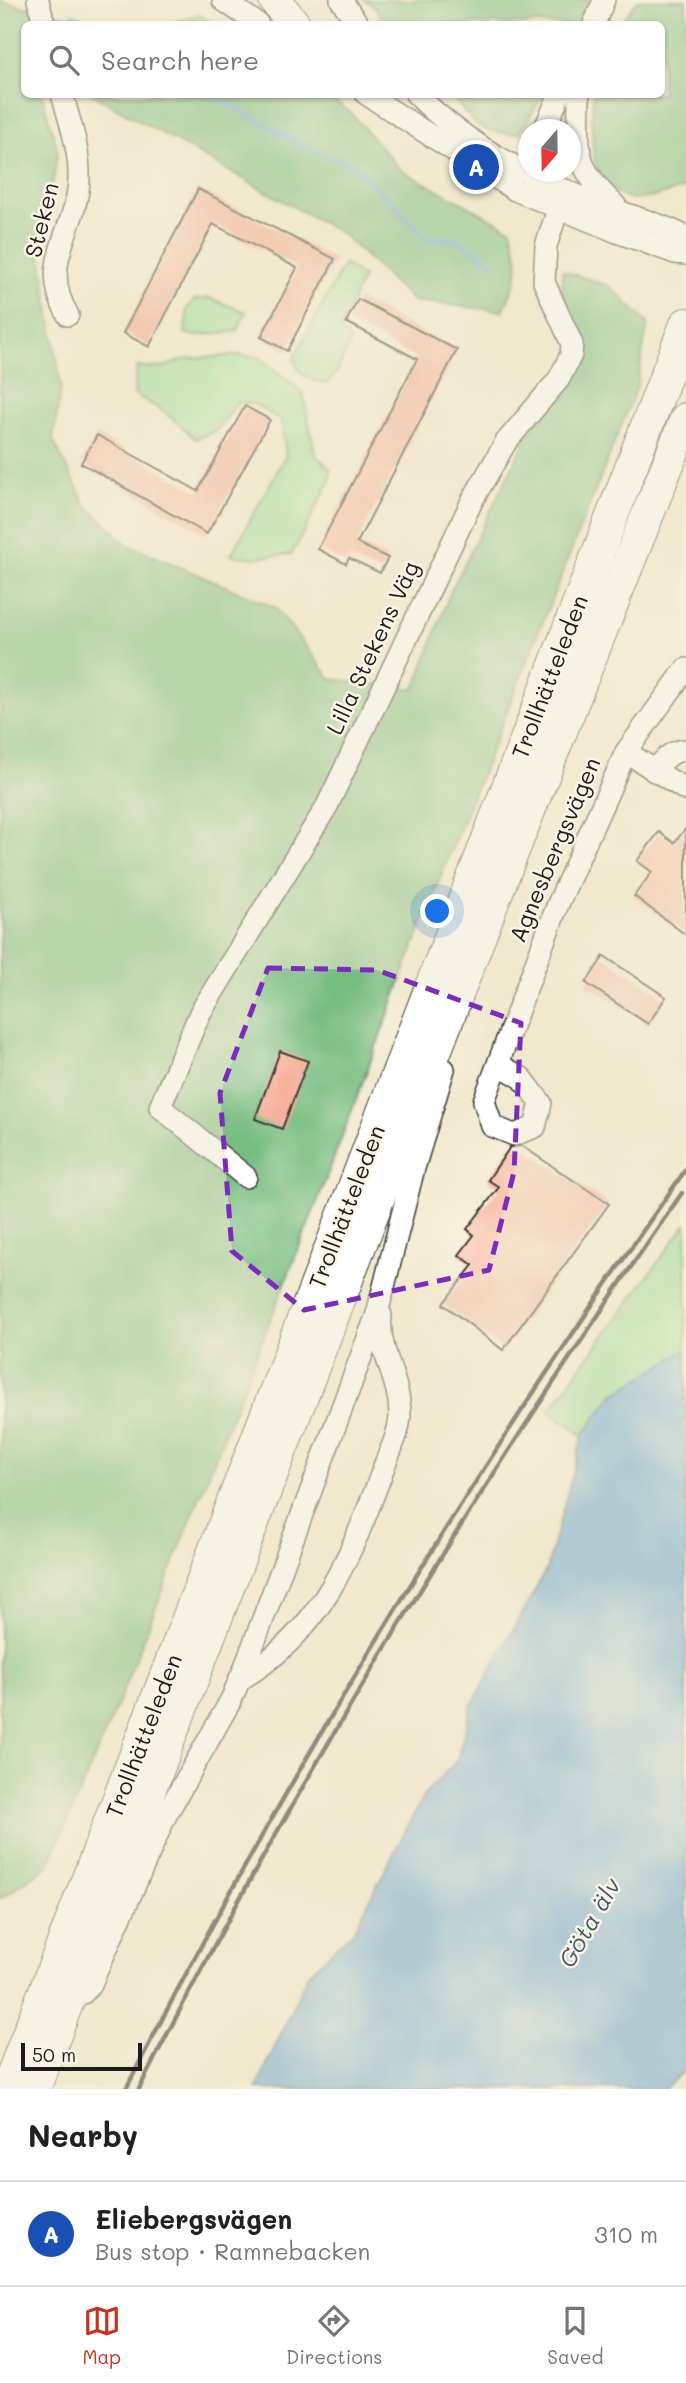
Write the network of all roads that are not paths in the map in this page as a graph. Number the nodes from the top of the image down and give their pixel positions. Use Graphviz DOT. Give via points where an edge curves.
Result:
graph roads {
  1 [pos="38,0"];
  2 [pos="223,0"];
  3 [pos="275,0"];
  4 [pos="341,0"];
  5 [pos="604,0"];
  6 [pos="43,21"];
  7 [pos="254,21"];
  8 [pos="292,21"];
  9 [pos="356,21"];
  10 [pos="595,21"];
  11 [pos="63,98"];
  12 [pos="372,98"];
  13 [pos="421,98"];
  14 [pos="571,98"];
  15 [pos="573,98"];
  16 [pos="573,98"];
  17 [pos="553,119"];
  18 [pos="572,119"];
  19 [pos="518,162"];
  20 [pos="551,182"];
  21 [pos="562,182"];
  22 [pos="558,209"];
  23 [pos="624,214"];
  24 [pos="651,223"];
  25 [pos="686,223"];
  26 [pos="686,237"];
  27 [pos="686,254"];
  28 [pos="68,315"];
  29 [pos="686,324"];
  30 [pos="686,419"];
  31 [pos="686,669"];
  32 [pos="686,750"];
  33 [pos="626,752"];
  34 [pos="654,771"];
  35 [pos="543,774"];
  36 [pos="686,790"];
  37 [pos="498,1064"];
  38 [pos="246,1177"];
  39 [pos="384,1293"];
  40 [pos="239,1680"];
  41 [pos="61,2021"];
  42 [pos="7,2089"];
  43 [pos="34,2089"];
  1 -- 6 [label="street"];
  2 -- 7 [label="street"];
  3 -- 8 [label="highway"];
  4 -- 9 [label="street"];
  5 -- 10 [label="street"];
  11 -- 28 [label="street, Steken" via="79,166 77,197 56,260 60,302"];
  12 -- 22 [label="street" via="476,167"];
  13 -- 19 [label="street" via="466,138"];
  14 -- 17 [label="street"];
  15 -- 18 [label="street"];
  16 -- 23 [label="street" via="582,166 595,187"];
  20 -- 22 [label="street"];
  21 -- 23 [label="street"];
  22 -- 27 [label="street"];
  22 -- 38 [label="street, Lilla Stekens Väg" via="543,266 548,297 572,344 566,368 512,435 473,499 327,806 200,1013 160,1107"];
  23 -- 24 [label="street"];
  24 -- 25 [label="street"];
  24 -- 26 [label="street"];
  29 -- 42 [label="highway, Trollhätteleden"];
  30 -- 35 [label="highway, Trollhätteleden"];
  31 -- 33 [label="street, Agnesbergsvägen"];
  32 -- 34 [label="street" via="666,758"];
  33 -- 34 [label="street"];
  33 -- 37 [label="street, Agnesbergsvägen" via="558,904"];
  34 -- 36 [label="street"];
  35 -- 39 [label="street" via="544,807 439,1085"];
  35 -- 41 [label="highway, Trollhätteleden"];
  39 -- 40 [label="street"];
  39 -- 40 [label="street" via="380,1334 400,1414 391,1448 334,1587 279,1653"];
  40 -- 41 [label="street" via="158,1832 91,1984"];
  41 -- 43 [label="highway, Trollhätteleden"];
}
